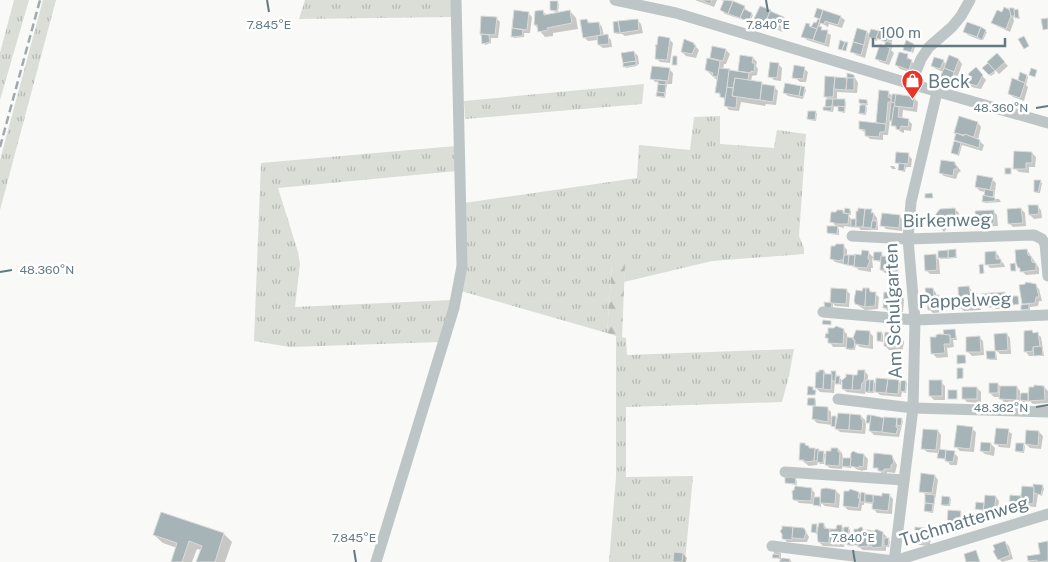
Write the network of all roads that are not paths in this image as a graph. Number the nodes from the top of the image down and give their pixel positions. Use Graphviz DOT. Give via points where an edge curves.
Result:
graph roads {
  1 [pos="456,0"];
  2 [pos="615,0"];
  3 [pos="970,0"];
  4 [pos="911,84"];
  5 [pos="937,92"];
  6 [pos="1048,123"];
  7 [pos="852,236"];
  8 [pos="908,239"];
  9 [pos="1048,276"];
  10 [pos="823,312"];
  11 [pos="1048,315"];
  12 [pos="915,320"];
  13 [pos="838,399"];
  14 [pos="913,408"];
  15 [pos="1048,412"];
  16 [pos="785,472"];
  17 [pos="904,480"];
  18 [pos="1048,514"];
  19 [pos="772,546"];
  20 [pos="376,562"];
  21 [pos="894,562"];
  1 -- 20 [label="street" via="462,266 454,308"];
  2 -- 4 [label="street" via="684,16"];
  3 -- 4 [label="street" via="952,27 929,47"];
  4 -- 5 [label="street"];
  5 -- 6 [label="street"];
  5 -- 8 [label="street, Am Schulgarten" via="911,202"];
  7 -- 8 [label="street, Birkenweg"];
  8 -- 9 [label="street, Birkenweg" via="1034,235 1045,244"];
  8 -- 12 [label="street, Am Schulgarten"];
  10 -- 12 [label="street, Pappelweg"];
  11 -- 12 [label="street, Pappelweg"];
  12 -- 14 [label="street, Am Schulgarten"];
  13 -- 14 [label="street"];
  14 -- 15 [label="street"];
  14 -- 17 [label="street, Am Schulgarten"];
  16 -- 17 [label="street"];
  17 -- 21 [label="street, Am Schulgarten"];
  18 -- 21 [label="street, Tuchmattenweg"];
  19 -- 21 [label="street, Tuchmattenweg"];
}
